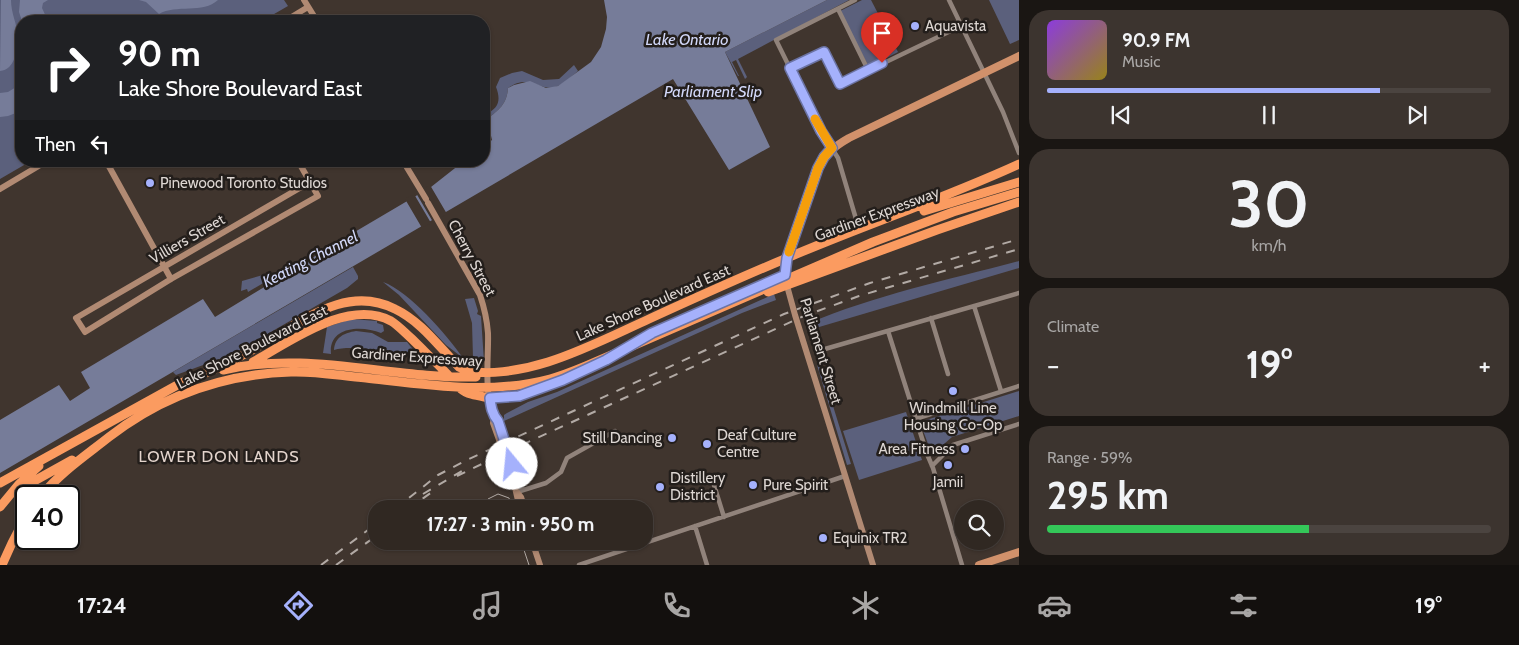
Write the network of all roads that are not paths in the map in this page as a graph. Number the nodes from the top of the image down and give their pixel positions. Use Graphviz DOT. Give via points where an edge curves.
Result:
graph roads {
  1 [pos="304,0"];
  2 [pos="855,0"];
  3 [pos="948,0"];
  4 [pos="308,7"];
  5 [pos="838,9"];
  6 [pos="295,15"];
  7 [pos="313,15"];
  8 [pos="961,26"];
  9 [pos="1019,56"];
  10 [pos="790,68"];
  11 [pos="868,70"];
  12 [pos="984,73"];
  13 [pos="832,148"];
  14 [pos="1019,153"];
  15 [pos="1019,164"];
  16 [pos="37,167"];
  17 [pos="109,167"];
  18 [pos="301,167"];
  19 [pos="407,167"];
  20 [pos="1019,169"];
  21 [pos="310,182"];
  22 [pos="1019,182"];
  23 [pos="0,190"];
  24 [pos="1017,196"];
  25 [pos="929,203"];
  26 [pos="916,226"];
  27 [pos="859,229"];
  28 [pos="809,254"];
  29 [pos="787,258"];
  30 [pos="164,266"];
  31 [pos="785,275"];
  32 [pos="171,279"];
  33 [pos="1018,295"];
  34 [pos="974,306"];
  35 [pos="931,318"];
  36 [pos="315,328"];
  37 [pos="285,331"];
  38 [pos="888,331"];
  39 [pos="818,351"];
  40 [pos="488,372"];
  41 [pos="948,374"];
  42 [pos="1019,386"];
  43 [pos="1001,391"];
  44 [pos="490,398"];
  45 [pos="915,419"];
  46 [pos="1019,424"];
  47 [pos="615,431"];
  48 [pos="932,466"];
  49 [pos="845,476"];
  50 [pos="0,482"];
  51 [pos="52,485"];
  52 [pos="714,486"];
  53 [pos="517,492"];
  54 [pos="0,499"];
  55 [pos="517,500"];
  56 [pos="522,500"];
  57 [pos="0,507"];
  58 [pos="724,516"];
  59 [pos="695,526"];
  60 [pos="15,537"];
  61 [pos="535,550"];
  62 [pos="1019,552"];
  63 [pos="2,565"];
  64 [pos="540,565"];
  65 [pos="579,565"];
  66 [pos="707,565"];
  67 [pos="873,565"];
  68 [pos="962,565"];
  69 [pos="979,565"];
  1 -- 4 [label="street"];
  2 -- 5 [label="street"];
  3 -- 8 [label="street"];
  4 -- 6 [label="street"];
  4 -- 7 [label="street"];
  5 -- 10 [label="street" via="776,40"];
  5 -- 11 [label="street"];
  8 -- 11 [label="street"];
  8 -- 12 [label="street"];
  9 -- 12 [label="main road"];
  10 -- 11 [label="street" via="824,52 840,84"];
  10 -- 13 [label="street"];
  12 -- 13 [label="main road"];
  12 -- 14 [label="street"];
  13 -- 27 [label="street" via="838,158"];
  13 -- 29 [label="main road, Parliament Street" via="818,168"];
  15 -- 25 [label="highway, Lake Shore Boulevard East"];
  16 -- 23 [label="street"];
  17 -- 30 [label="street"];
  18 -- 21 [label="street"];
  19 -- 40 [label="street, Cherry Street" via="480,294 488,331"];
  20 -- 28 [label="highway" via="904,206 843,231"];
  21 -- 30 [label="street, Villiers Street"];
  21 -- 32 [label="street, Villiers Street" via="318,196"];
  22 -- 28 [label="highway, Gardiner Expressway" via="911,215"];
  24 -- 26 [label="highway"];
  24 -- 51 [label="highway, Gardiner Expressway" via="937,230 768,292 743,297 586,366 538,382 472,388 314,373 226,379 197,388 123,426"];
  25 -- 26 [label="highway"];
  25 -- 27 [label="highway, Lake Shore Boulevard East"];
  26 -- 31 [label="highway" via="877,236"];
  27 -- 29 [label="highway, Lake Shore Boulevard East"];
  28 -- 57 [label="highway, Gardiner Expressway" via="592,352 533,371 452,376 284,362 216,371 167,390 86,435 28,475"];
  29 -- 31 [label="main road, Parliament Street"];
  29 -- 40 [label="highway, Lake Shore Boulevard East" via="578,352 547,363"];
  30 -- 32 [label="street"];
  30 -- 32 [label="street, Villiers Street" via="76,318 85,332"];
  31 -- 44 [label="main road, Lake Shore Boulevard East" via="652,333 563,380 519,396"];
  31 -- 49 [label="street, Parliament Street"];
  33 -- 34 [label="street"];
  34 -- 35 [label="street"];
  34 -- 43 [label="street"];
  35 -- 38 [label="street"];
  35 -- 41 [label="street"];
  36 -- 37 [label="highway"];
  36 -- 44 [label="highway, Lake Shore Boulevard East" via="351,315 389,320 463,391"];
  36 -- 54 [label="highway, Lake Shore Boulevard East"];
  37 -- 40 [label="highway, Lake Shore Boulevard East" via="335,304 378,302 409,317 465,371"];
  37 -- 50 [label="highway, Lake Shore Boulevard East" via="211,372 181,383"];
  38 -- 39 [label="street"];
  38 -- 45 [label="street"];
  40 -- 44 [label="street, Cherry Street"];
  42 -- 43 [label="street"];
  43 -- 45 [label="street"];
  44 -- 53 [label="street, Cherry Street"];
  45 -- 48 [label="street"];
  46 -- 48 [label="street" via="953,445"];
  47 -- 53 [label="street" via="567,458 560,472 546,483"];
  48 -- 68 [label="street"];
  49 -- 58 [label="street"];
  49 -- 67 [label="street, Parliament Street"];
  52 -- 58 [label="street"];
  53 -- 55 [label="street, Cherry Street"];
  53 -- 56 [label="street, Cherry Street"];
  58 -- 59 [label="street"];
  59 -- 65 [label="street"];
  59 -- 66 [label="street"];
  60 -- 63 [label="highway"];
  61 -- 64 [label="street"];
  62 -- 69 [label="main road"];
}
